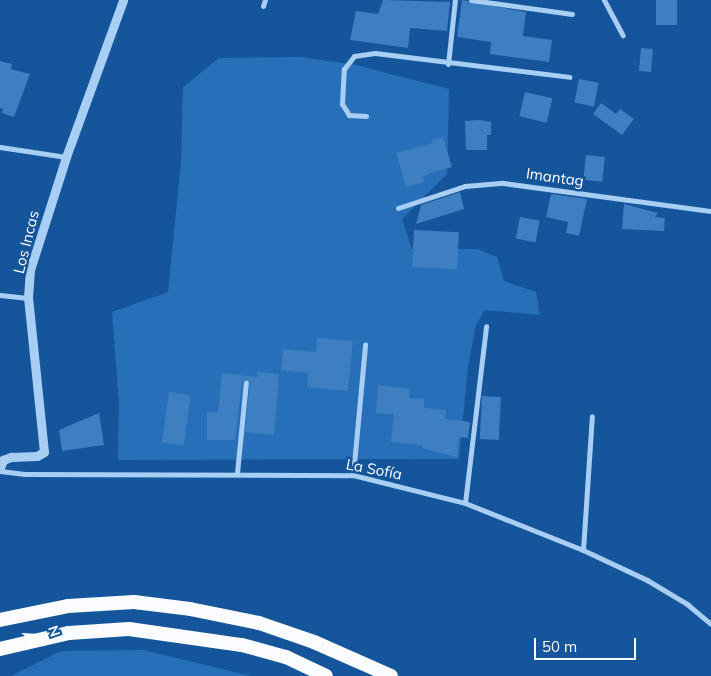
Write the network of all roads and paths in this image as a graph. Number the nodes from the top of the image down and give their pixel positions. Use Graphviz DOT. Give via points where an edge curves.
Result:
graph roads {
  1 [pos="123,0"];
  2 [pos="455,0"];
  3 [pos="471,0"];
  4 [pos="604,0"];
  5 [pos="572,14"];
  6 [pos="623,34"];
  7 [pos="448,64"];
  8 [pos="570,77"];
  9 [pos="366,116"];
  10 [pos="0,147"];
  11 [pos="66,157"];
  12 [pos="398,208"];
  13 [pos="711,212"];
  14 [pos="0,295"];
  15 [pos="28,298"];
  16 [pos="486,326"];
  17 [pos="365,345"];
  18 [pos="246,382"];
  19 [pos="592,416"];
  20 [pos="0,470"];
  21 [pos="237,473"];
  22 [pos="353,475"];
  23 [pos="465,503"];
  24 [pos="583,550"];
  25 [pos="0,620"];
  26 [pos="711,624"];
  27 [pos="0,649"];
  28 [pos="326,676"];
  29 [pos="391,676"];
  1 -- 11 [label="street, Los Incas"];
  2 -- 7 [label="street"];
  3 -- 5 [label="street"];
  4 -- 6 [label="street"];
  7 -- 8 [label="street"];
  7 -- 9 [label="street" via="375,53 354,56 344,68 342,104 349,115"];
  10 -- 11 [label="street"];
  11 -- 15 [label="street, Los Incas" via="38,240"];
  12 -- 13 [label="street, Imantag" via="465,186 503,183"];
  14 -- 15 [label="street"];
  15 -- 20 [label="street, Los Incas" via="46,444 44,452 37,456 3,460"];
  16 -- 23 [label="street"];
  17 -- 22 [label="street"];
  18 -- 21 [label="street"];
  19 -- 24 [label="street"];
  20 -- 21 [label="street, La Sofía" via="25,474"];
  21 -- 22 [label="street, La Sofía"];
  22 -- 23 [label="street, La Sofía"];
  23 -- 24 [label="street, La Sofía"];
  24 -- 26 [label="street, La Sofía" via="647,580 687,604"];
  25 -- 29 [label="highway" via="68,606 115,603 134,602 190,609 259,623 314,642"];
  27 -- 28 [label="highway" via="69,633 128,628 242,645 286,657"];
}
